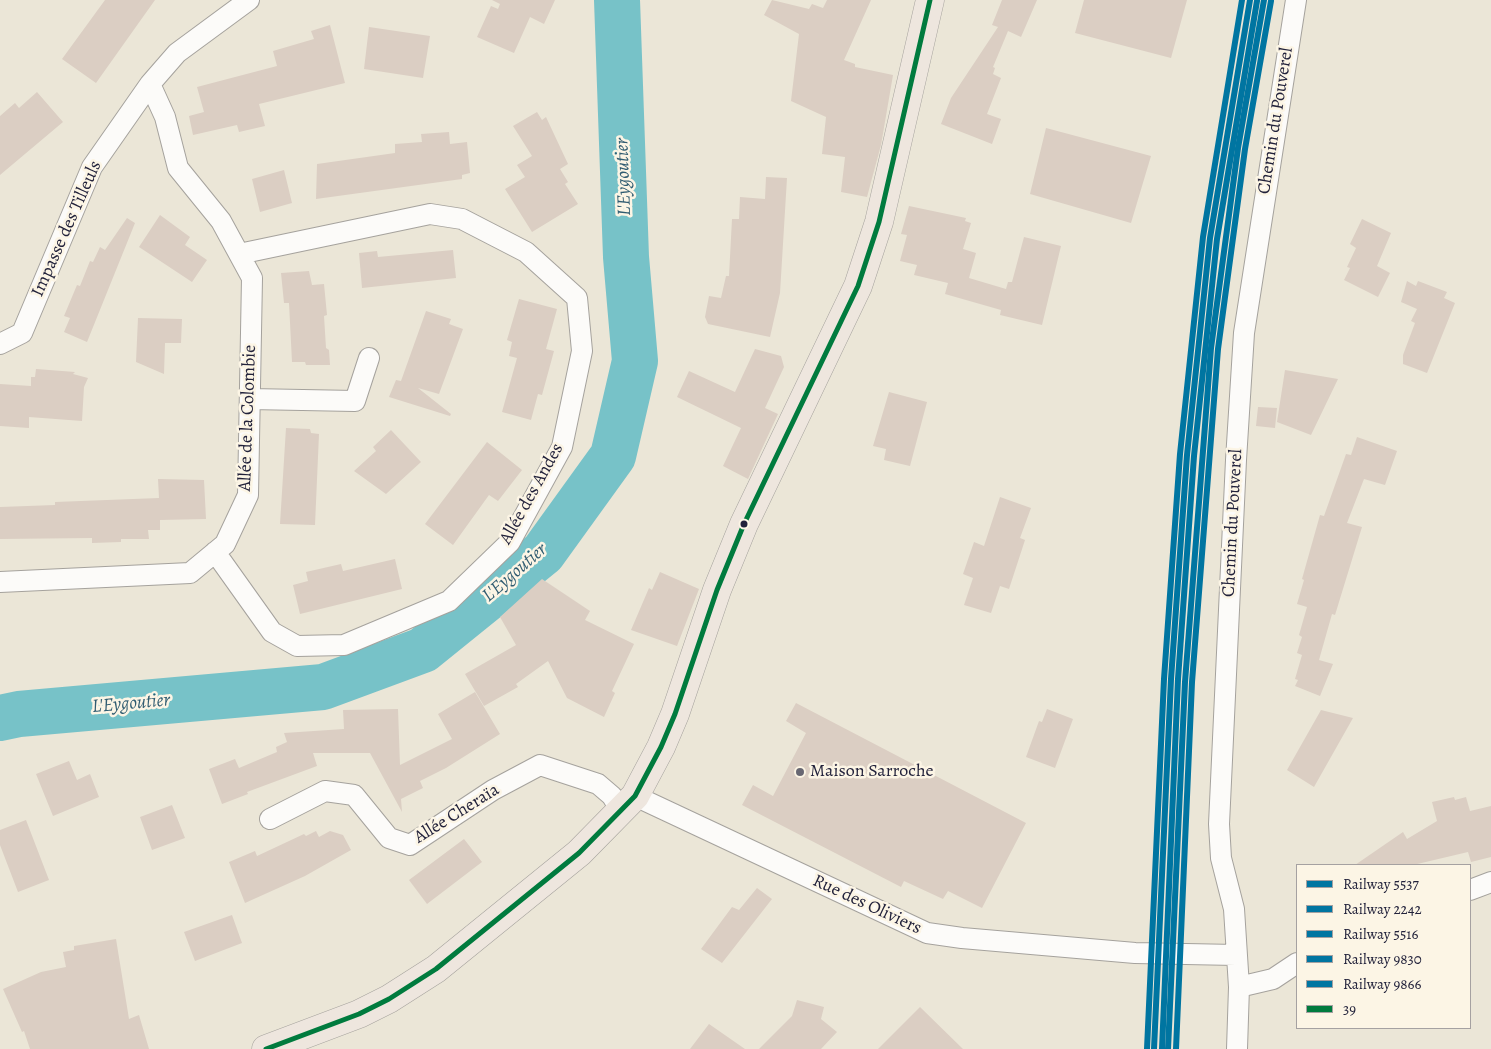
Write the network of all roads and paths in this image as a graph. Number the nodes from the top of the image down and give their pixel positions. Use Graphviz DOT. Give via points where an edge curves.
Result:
graph roads {
  1 [pos="249,0"];
  2 [pos="930,0"];
  3 [pos="1296,0"];
  4 [pos="150,84"];
  5 [pos="239,254"];
  6 [pos="0,344"];
  7 [pos="369,358"];
  8 [pos="250,399"];
  9 [pos="215,552"];
  10 [pos="1,584"];
  11 [pos="628,803"];
  12 [pos="270,819"];
  13 [pos="1491,882"];
  14 [pos="1471,890"];
  15 [pos="1236,955"];
  16 [pos="1296,963"];
  17 [pos="1239,987"];
  18 [pos="266,1049"];
  19 [pos="1237,1049"];
  1 -- 4 [label="street, Impasse des Tilleuls" via="178,53"];
  2 -- 11 [label="main road" via="880,222 858,286 744,524 717,590 668,731"];
  3 -- 15 [label="street, Chemin du Pouverel" via="1244,333 1219,824 1221,858 1234,909"];
  4 -- 5 [label="street, Allée de la Colombie" via="165,117 178,168 221,221"];
  4 -- 6 [label="street, Impasse des Tilleuls" via="92,167 22,333"];
  5 -- 8 [label="street, Allée de la Colombie" via="252,278"];
  5 -- 9 [label="street, Allée des Andes" via="430,214 462,219 526,252 577,298 582,350 562,447 510,542 449,601 344,646 297,646 272,632"];
  7 -- 8 [label="street" via="355,401"];
  8 -- 9 [label="street, Allée de la Colombie" via="248,495 225,544"];
  9 -- 10 [label="street, Allée de la Colombie" via="190,573"];
  11 -- 12 [label="street, Allée Cheraïa" via="612,796 598,784 540,765 493,790 410,845 389,838 354,796 324,791"];
  11 -- 15 [label="street, Rue des Oliviers" via="927,933 1135,953"];
  11 -- 18 [label="main road" via="579,853 436,969 359,1014"];
  13 -- 14 [label="street"];
  15 -- 17 [label="street, Chemin du Pouverel"];
  16 -- 17 [label="street" via="1273,979"];
  17 -- 19 [label="street, Chemin du Pouverel"];
}
